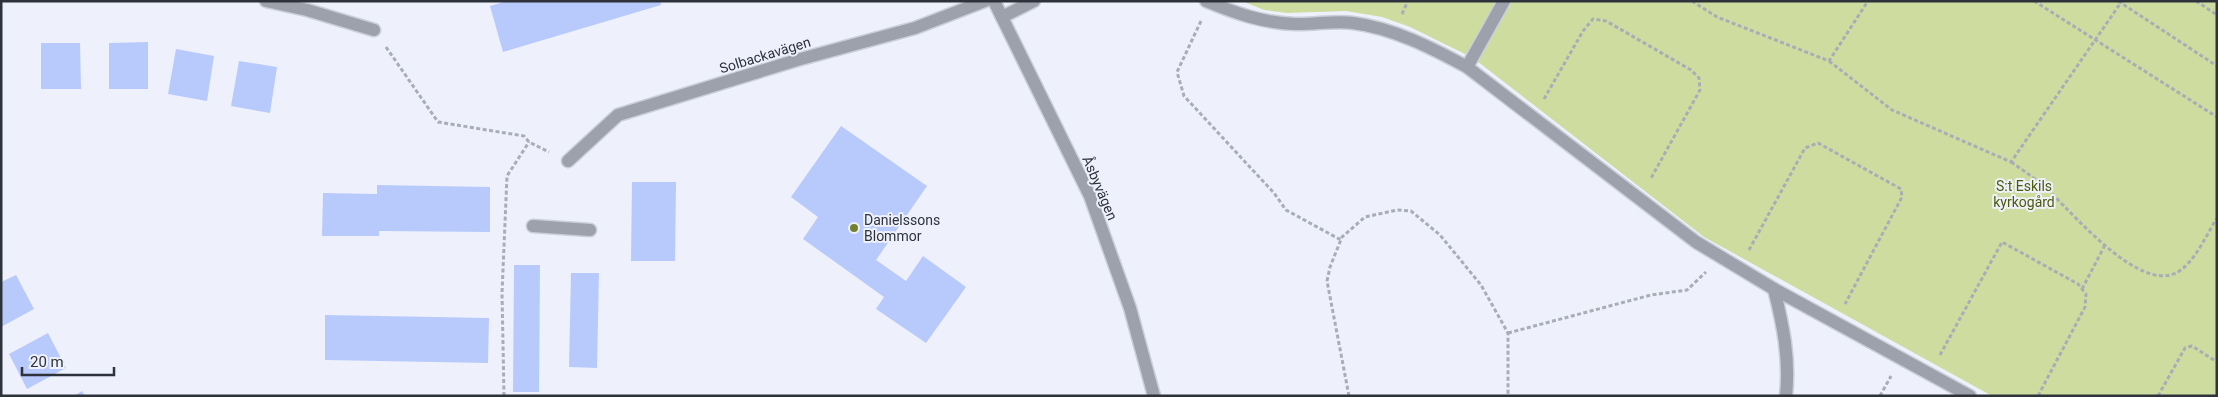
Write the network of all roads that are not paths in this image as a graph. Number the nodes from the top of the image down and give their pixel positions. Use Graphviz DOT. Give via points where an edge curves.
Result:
graph roads {
  1 [pos="266,1"];
  2 [pos="985,1"];
  3 [pos="994,1"];
  4 [pos="1034,1"];
  5 [pos="1504,1"];
  6 [pos="1208,2"];
  7 [pos="1002,17"];
  8 [pos="374,30"];
  9 [pos="1467,67"];
  10 [pos="568,161"];
  11 [pos="533,226"];
  12 [pos="590,230"];
  13 [pos="1774,289"];
  14 [pos="1154,396"];
  15 [pos="1786,396"];
  16 [pos="1970,396"];
  1 -- 8 [label="street"];
  2 -- 10 [label="street, Solbackavägen" via="915,28 618,115"];
  3 -- 7 [label="street, Åsbyvägen"];
  4 -- 7 [label="street"];
  5 -- 9 [label="street"];
  6 -- 9 [label="street" via="1266,22 1352,23 1393,32"];
  7 -- 14 [label="street, Åsbyvägen" via="1090,196 1130,308"];
  9 -- 13 [label="street" via="1696,242"];
  11 -- 12 [label="street"];
  13 -- 15 [label="street" via="1786,342 1789,370"];
  13 -- 16 [label="street"];
}
